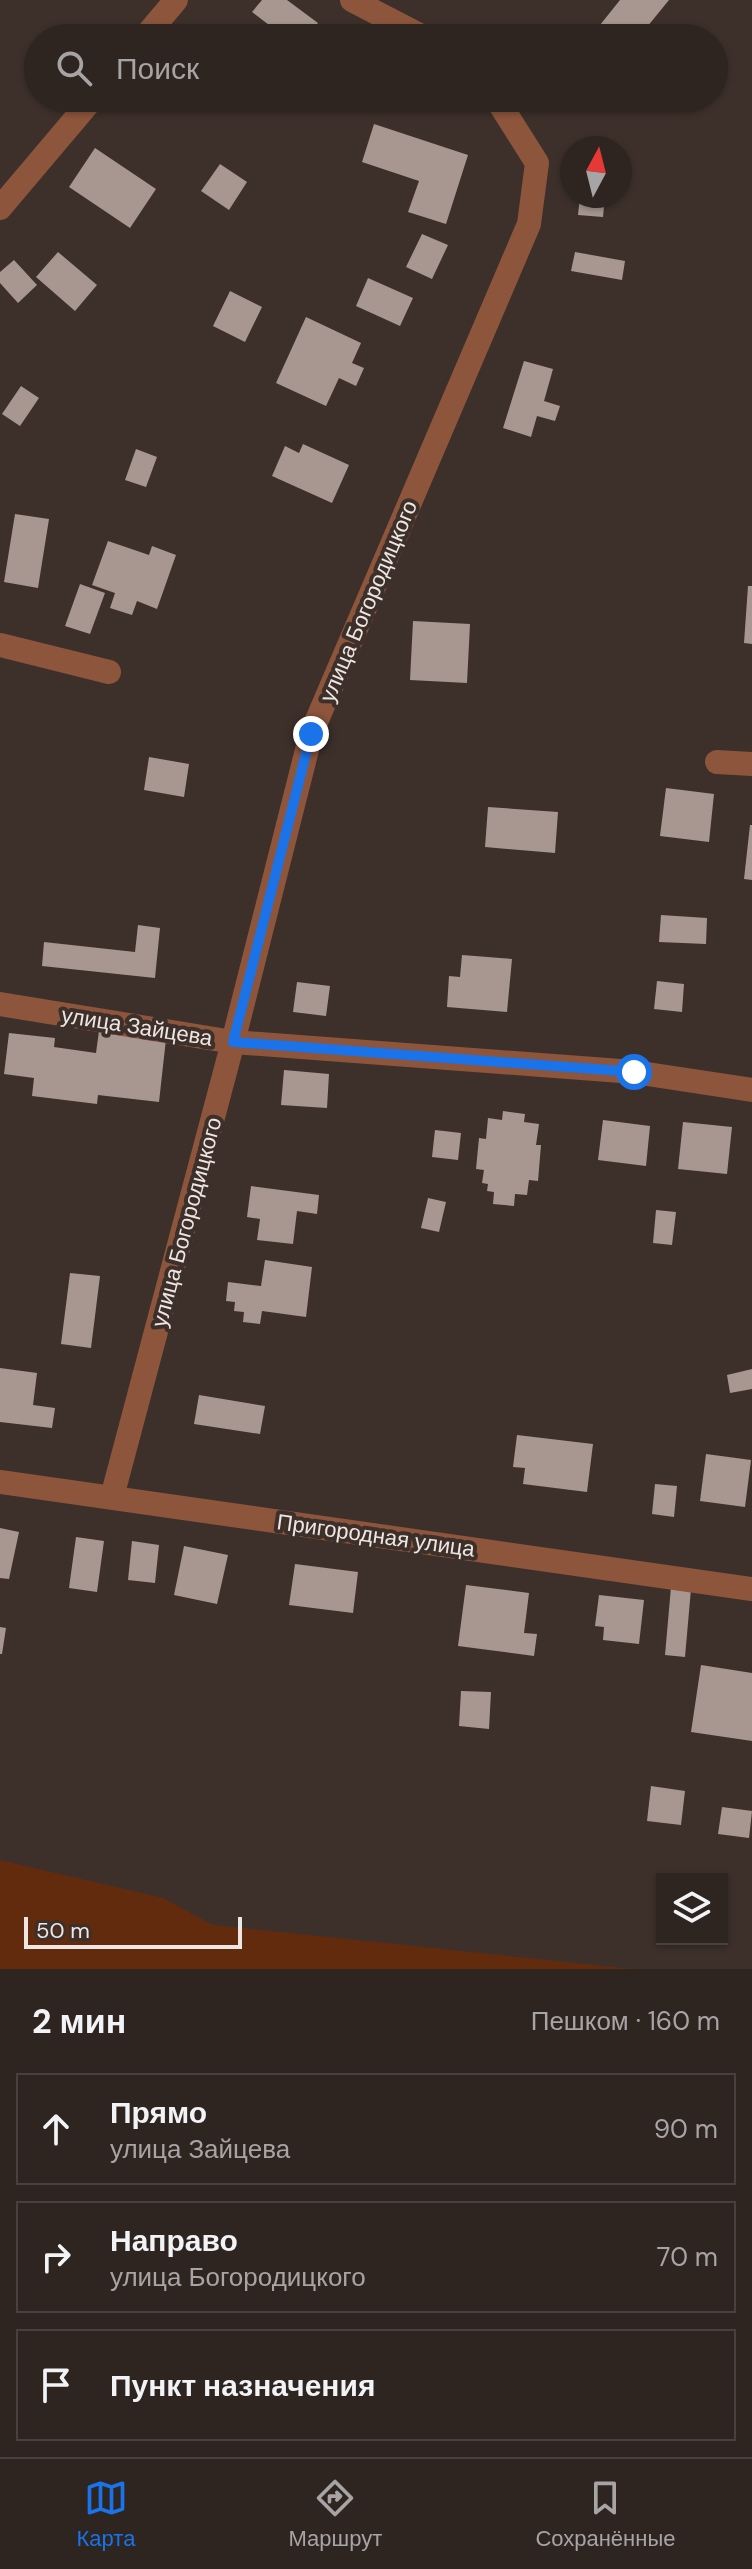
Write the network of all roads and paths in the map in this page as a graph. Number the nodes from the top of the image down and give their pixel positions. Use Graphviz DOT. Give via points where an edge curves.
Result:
graph roads {
  1 [pos="176,0"];
  2 [pos="352,0"];
  3 [pos="156,24"];
  4 [pos="398,24"];
  5 [pos="81,112"];
  6 [pos="505,112"];
  7 [pos="0,208"];
  8 [pos="0,645"];
  9 [pos="109,672"];
  10 [pos="717,762"];
  11 [pos="752,764"];
  12 [pos="0,1004"];
  13 [pos="233,1042"];
  14 [pos="752,1090"];
  15 [pos="0,1482"];
  16 [pos="112,1497"];
  17 [pos="752,1589"];
  1 -- 3 [label="street"];
  2 -- 4 [label="street"];
  5 -- 7 [label="street"];
  6 -- 13 [label="street, улица Богородицкого" via="537,163 529,224 311,734"];
  8 -- 9 [label="street"];
  10 -- 11 [label="street"];
  12 -- 13 [label="street, улица Зайцева"];
  13 -- 14 [label="street, улица Зайцева" via="634,1072"];
  13 -- 16 [label="street, улица Богородицкого"];
  15 -- 16 [label="street, Пригородная улица"];
  16 -- 17 [label="street, Пригородная улица"];
}
